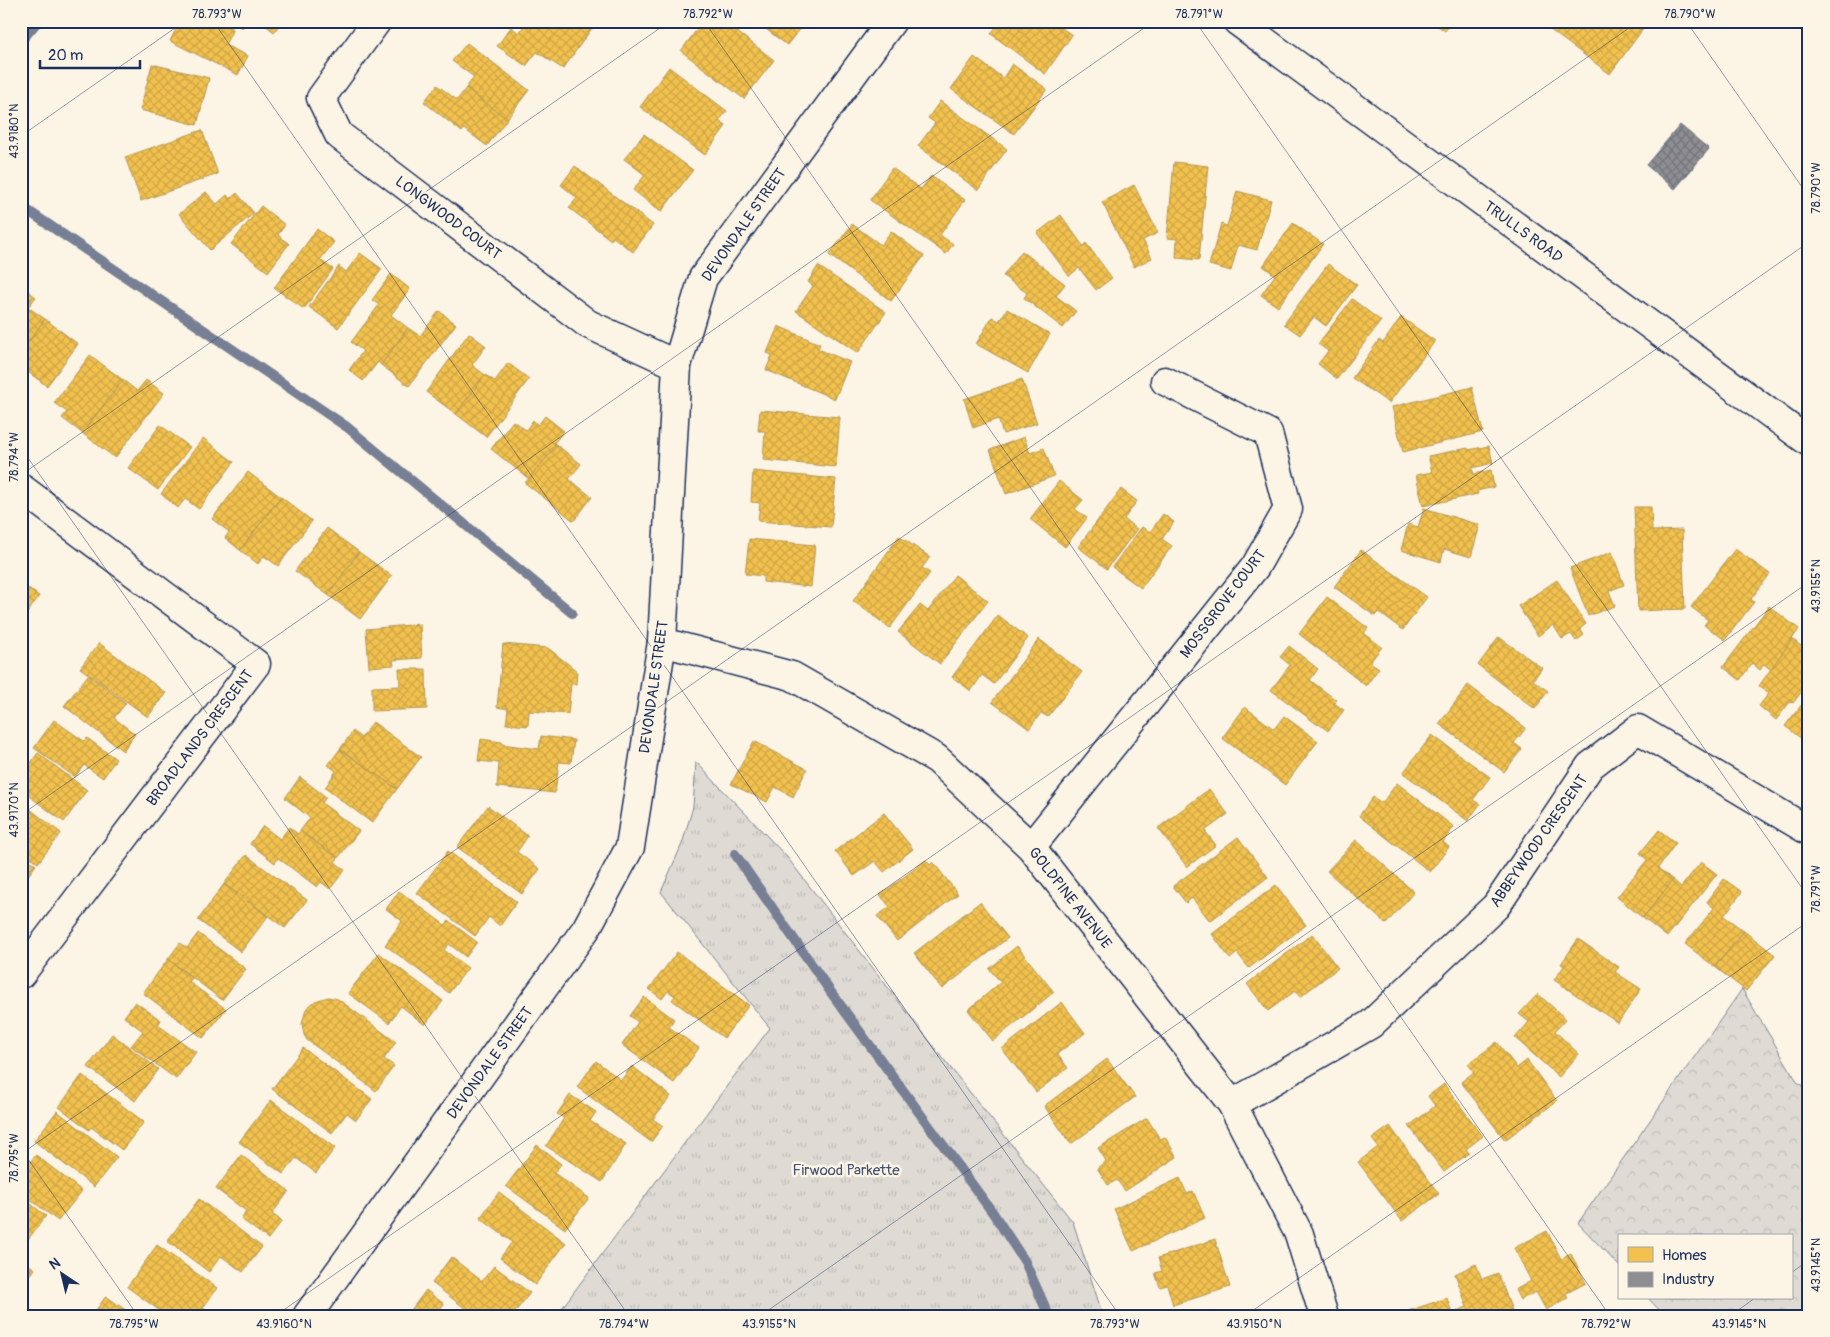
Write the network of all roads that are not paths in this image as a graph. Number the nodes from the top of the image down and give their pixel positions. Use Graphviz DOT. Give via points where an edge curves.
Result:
graph roads {
  1 [pos="377,21"];
  2 [pos="892,21"];
  3 [pos="1237,21"];
  4 [pos="677,365"];
  5 [pos="1165,381"];
  6 [pos="1809,442"];
  7 [pos="21,488"];
  8 [pos="662,642"];
  9 [pos="1809,831"];
  10 [pos="1031,847"];
  11 [pos="21,974"];
  12 [pos="1232,1104"];
  13 [pos="307,1316"];
  14 [pos="1324,1316"];
  1 -- 4 [label="street, LONGWOOD COURT" via="321,98 339,135 588,324"];
  2 -- 4 [label="street, DEVONDALE STREET" via="704,278"];
  3 -- 6 [label="street, TRULLS ROAD"];
  4 -- 8 [label="street, DEVONDALE STREET"];
  5 -- 10 [label="street, MOSSGROVE COURT" via="1268,433 1288,509 1255,568"];
  7 -- 11 [label="street, BROADLANDS CRESCENT" via="256,664"];
  8 -- 10 [label="street, GOLDPINE AVENUE" via="792,676 937,759"];
  8 -- 13 [label="street, DEVONDALE STREET" via="630,847 586,930"];
  9 -- 12 [label="street, ABBEYWOOD CRESCENT" via="1638,729 1590,766 1496,906 1371,1024"];
  10 -- 12 [label="street, GOLDPINE AVENUE"];
  12 -- 14 [label="street, GOLDPINE AVENUE" via="1300,1234"];
}
